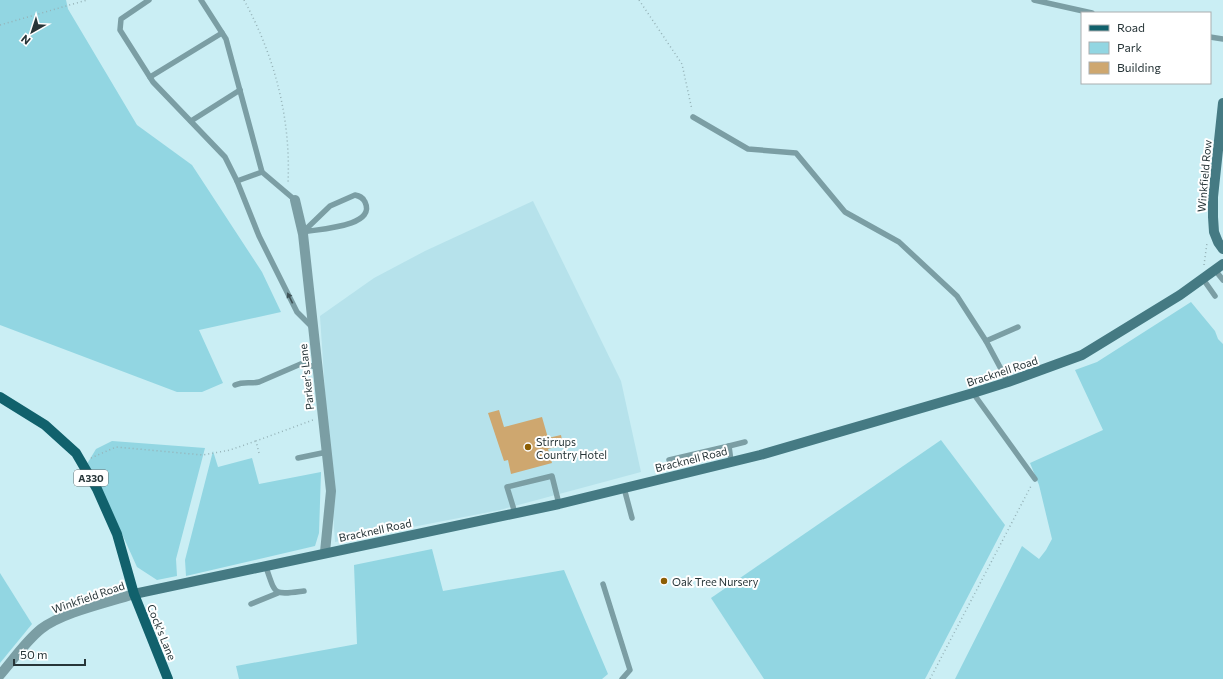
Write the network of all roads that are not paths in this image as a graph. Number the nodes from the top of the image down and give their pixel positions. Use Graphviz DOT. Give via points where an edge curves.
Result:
graph roads {
  1 [pos="149,0"];
  2 [pos="201,0"];
  3 [pos="1034,0"];
  4 [pos="1088,12"];
  5 [pos="222,33"];
  6 [pos="1211,37"];
  7 [pos="1223,39"];
  8 [pos="150,76"];
  9 [pos="240,90"];
  10 [pos="1223,103"];
  11 [pos="693,117"];
  12 [pos="191,121"];
  13 [pos="262,172"];
  14 [pos="237,181"];
  15 [pos="291,196"];
  16 [pos="303,232"];
  17 [pos="1223,249"];
  18 [pos="1219,267"];
  19 [pos="1203,279"];
  20 [pos="1223,280"];
  21 [pos="1215,296"];
  22 [pos="1018,327"];
  23 [pos="314,328"];
  24 [pos="986,341"];
  25 [pos="318,368"];
  26 [pos="1008,382"];
  27 [pos="236,385"];
  28 [pos="973,393"];
  29 [pos="0,397"];
  30 [pos="745,442"];
  31 [pos="729,446"];
  32 [pos="327,452"];
  33 [pos="298,458"];
  34 [pos="669,460"];
  35 [pos="731,461"];
  36 [pos="1035,479"];
  37 [pos="624,488"];
  38 [pos="559,504"];
  39 [pos="515,513"];
  40 [pos="632,518"];
  41 [pos="325,552"];
  42 [pos="266,567"];
  43 [pos="604,584"];
  44 [pos="304,590"];
  45 [pos="134,594"];
  46 [pos="278,594"];
  47 [pos="251,604"];
  48 [pos="0,675"];
  49 [pos="168,679"];
  50 [pos="622,679"];
  1 -- 8 [label="lane" via="121,19 120,30"];
  2 -- 5 [label="lane"];
  3 -- 4 [label="lane"];
  5 -- 8 [label="lane"];
  5 -- 9 [label="lane" via="226,39"];
  6 -- 7 [label="lane"];
  8 -- 12 [label="lane"];
  9 -- 12 [label="lane"];
  9 -- 13 [label="lane"];
  10 -- 17 [label="main road, Winkfield Row" via="1213,217 1214,232"];
  11 -- 24 [label="lane" via="748,149 796,153 845,212 899,242 957,296"];
  12 -- 14 [label="lane" via="225,157"];
  13 -- 14 [label="lane"];
  13 -- 15 [label="lane"];
  23 -- 14 [label="lane, one-way" via="297,312 259,236"];
  15 -- 16 [label="street, Parker's Lane"];
  16 -- 16 [label="lane" via="330,206 341,200 355,195 364,200 365,211 361,219 351,224"];
  16 -- 23 [label="street, Parker's Lane"];
  18 -- 19 [label="main road, Bracknell Road"];
  18 -- 20 [label="lane"];
  19 -- 21 [label="lane"];
  19 -- 26 [label="main road, Bracknell Road" via="1082,355"];
  22 -- 24 [label="lane"];
  23 -- 25 [label="street, Parker's Lane"];
  24 -- 26 [label="lane"];
  25 -- 27 [label="lane" via="303,363 253,384 243,382"];
  25 -- 32 [label="street, Parker's Lane"];
  26 -- 28 [label="main road, Bracknell Road"];
  28 -- 35 [label="main road, Bracknell Road" via="760,455"];
  28 -- 36 [label="lane"];
  29 -- 45 [label="main road, A330" via="46,425 76,453 97,489 117,534"];
  30 -- 31 [label="lane"];
  31 -- 34 [label="lane"];
  31 -- 35 [label="lane"];
  32 -- 33 [label="lane"];
  32 -- 41 [label="street, Parker's Lane" via="331,491"];
  35 -- 37 [label="main road, Bracknell Road"];
  37 -- 38 [label="main road, Bracknell Road"];
  37 -- 40 [label="lane"];
  38 -- 39 [label="main road, Bracknell Road"];
  38 -- 39 [label="lane" via="552,476 507,487"];
  39 -- 41 [label="main road, Bracknell Road"];
  41 -- 42 [label="main road, Bracknell Road"];
  42 -- 45 [label="main road, Bracknell Road"];
  42 -- 46 [label="lane" via="274,591"];
  43 -- 50 [label="lane" via="630,670"];
  44 -- 46 [label="lane"];
  45 -- 48 [label="street, Winkfield Road" via="48,624"];
  45 -- 49 [label="main road, Cock's Lane / A330"];
  46 -- 47 [label="lane"];
}
